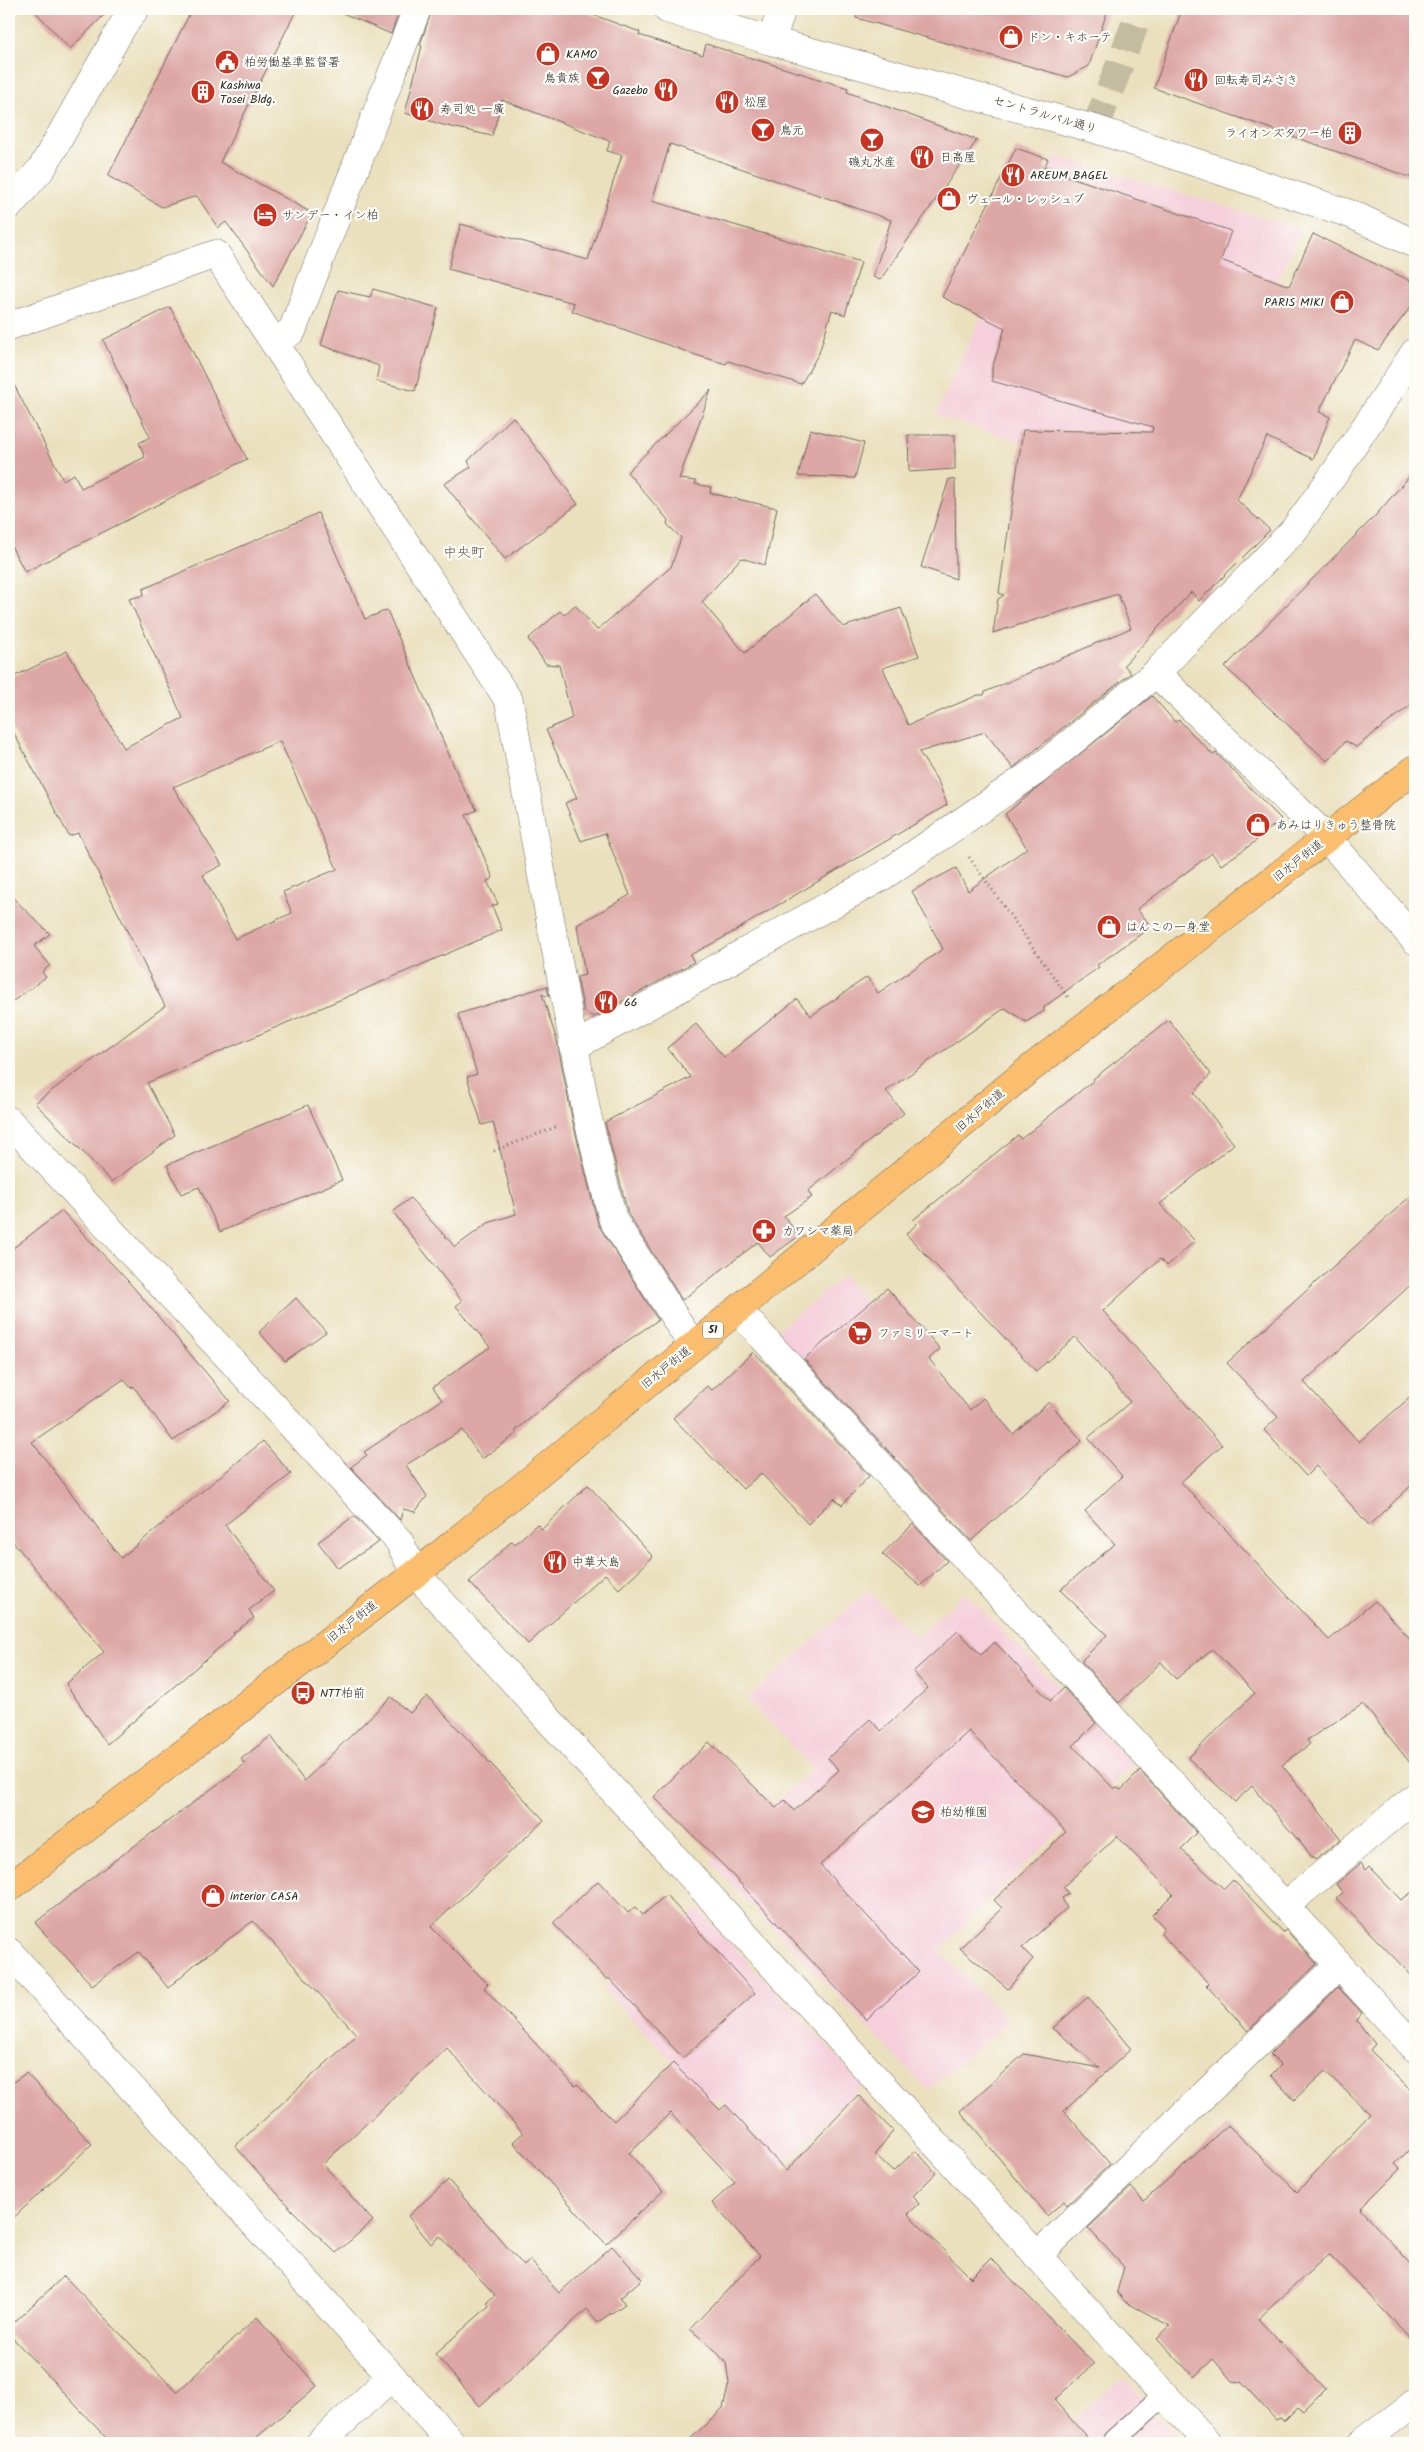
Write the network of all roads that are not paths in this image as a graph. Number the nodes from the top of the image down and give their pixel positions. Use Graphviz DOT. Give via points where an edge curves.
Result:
graph roads {
  1 [pos="135,9"];
  2 [pos="417,9"];
  3 [pos="668,9"];
  4 [pos="782,9"];
  5 [pos="772,41"];
  6 [pos="9,206"];
  7 [pos="1415,244"];
  8 [pos="9,326"];
  9 [pos="274,342"];
  10 [pos="1415,352"];
  11 [pos="1156,673"];
  12 [pos="1415,769"];
  13 [pos="1327,838"];
  14 [pos="1415,940"];
  15 [pos="573,1047"];
  16 [pos="9,1121"];
  17 [pos="738,1310"];
  18 [pos="693,1346"];
  19 [pos="415,1574"];
  20 [pos="1415,1797"];
  21 [pos="9,1888"];
  22 [pos="1285,1906"];
  23 [pos="9,1952"];
  24 [pos="1339,1965"];
  25 [pos="1415,2048"];
  26 [pos="1037,2256"];
  27 [pos="391,2377"];
  28 [pos="1164,2396"];
  29 [pos="1415,2403"];
  30 [pos="320,2443"];
  31 [pos="452,2443"];
  32 [pos="1117,2443"];
  33 [pos="1208,2443"];
  34 [pos="1362,2443"];
  1 -- 6 [label="street" via="42,168"];
  2 -- 9 [label="street" via="292,331"];
  3 -- 5 [label="street, セントラルパル通り"];
  4 -- 5 [label="street"];
  5 -- 7 [label="street, セントラルパル通り" via="1094,129 1353,215"];
  8 -- 9 [label="street" via="216,254"];
  9 -- 15 [label="street" via="508,701"];
  10 -- 11 [label="street" via="1338,470 1294,530"];
  11 -- 13 [label="street"];
  11 -- 15 [label="street" via="1037,770 883,876"];
  12 -- 13 [label="main road, 旧水戸街道 / 51"];
  13 -- 14 [label="street"];
  13 -- 17 [label="main road, 旧水戸街道 / 51" via="1086,1024"];
  15 -- 18 [label="street" via="614,1220"];
  16 -- 19 [label="street" via="399,1541"];
  17 -- 18 [label="main road, 旧水戸街道 / 51"];
  17 -- 22 [label="street"];
  18 -- 19 [label="main road, 旧水戸街道 / 51"];
  19 -- 21 [label="main road, 旧水戸街道 / 51"];
  19 -- 26 [label="street"];
  20 -- 22 [label="street"];
  22 -- 24 [label="street"];
  23 -- 27 [label="street"];
  24 -- 25 [label="street"];
  24 -- 26 [label="street"];
  26 -- 28 [label="street"];
  27 -- 30 [label="street"];
  27 -- 31 [label="street"];
  28 -- 32 [label="lane" via="1114,2440"];
  28 -- 33 [label="street"];
  29 -- 34 [label="street"];
}
